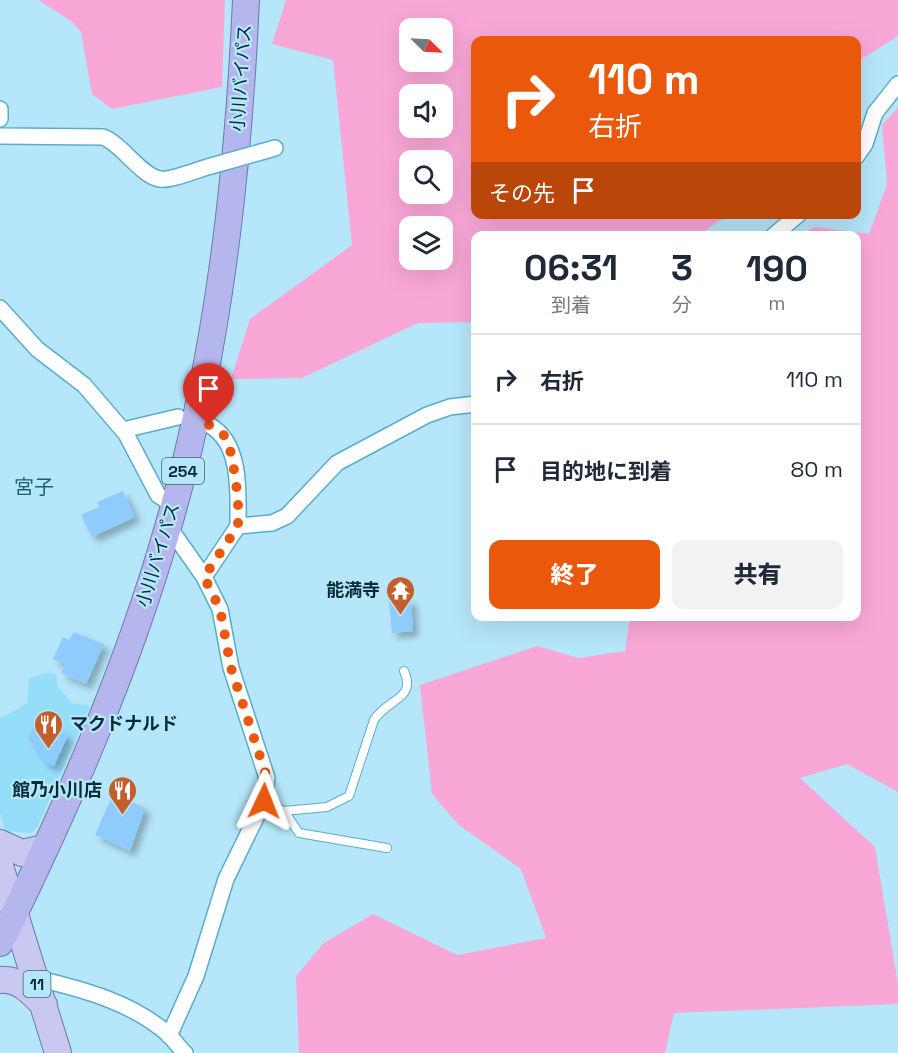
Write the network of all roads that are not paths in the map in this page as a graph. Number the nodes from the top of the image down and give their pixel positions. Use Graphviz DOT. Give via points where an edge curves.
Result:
graph roads {
  1 [pos="246,0"];
  2 [pos="898,84"];
  3 [pos="0,109"];
  4 [pos="0,119"];
  5 [pos="0,136"];
  6 [pos="268,150"];
  7 [pos="861,150"];
  8 [pos="794,219"];
  9 [pos="780,231"];
  10 [pos="0,308"];
  11 [pos="471,405"];
  12 [pos="178,417"];
  13 [pos="209,425"];
  14 [pos="123,430"];
  15 [pos="171,517"];
  16 [pos="238,526"];
  17 [pos="204,577"];
  18 [pos="404,671"];
  19 [pos="264,801"];
  20 [pos="284,811"];
  21 [pos="0,843"];
  22 [pos="45,848"];
  23 [pos="387,848"];
  24 [pos="0,866"];
  25 [pos="14,916"];
  26 [pos="0,943"];
  27 [pos="35,978"];
  28 [pos="0,980"];
  29 [pos="44,1005"];
  30 [pos="169,1036"];
  31 [pos="58,1053"];
  32 [pos="185,1053"];
  1 -- 15 [label="highway, 小川バイパス / 254" via="242,85 226,237 196,413"];
  2 -- 7 [label="street" via="875,113"];
  3 -- 4 [label="street"];
  5 -- 6 [label="street, bridge" via="103,137 114,141 161,180"];
  8 -- 9 [label="street"];
  10 -- 14 [label="street" via="37,349 84,385"];
  11 -- 16 [label="street" via="427,415 338,463 287,516 272,523"];
  12 -- 14 [label="street"];
  13 -- 16 [label="street" via="225,436 232,456"];
  14 -- 15 [label="street"];
  15 -- 17 [label="street"];
  15 -- 22 [label="highway, 小川バイパス / 254" via="123,664"];
  16 -- 17 [label="street"];
  17 -- 19 [label="street" via="220,609 231,668 267,778"];
  18 -- 20 [label="lane" via="408,690 374,720 349,796 327,807"];
  19 -- 20 [label="lane"];
  19 -- 30 [label="street" via="226,879 196,976"];
  20 -- 23 [label="lane" via="298,833"];
  21 -- 22 [label="main road" via="22,853"];
  22 -- 25 [label="highway, 小川バイパス / 254"];
  24 -- 25 [label="main road, 11"];
  25 -- 26 [label="highway, 小川バイパス / 254"];
  25 -- 27 [label="main road, 11"];
  27 -- 29 [label="main road, 11"];
  27 -- 30 [label="street" via="88,990 137,1013"];
  28 -- 29 [label="main road" via="28,988"];
  29 -- 31 [label="main road, 11"];
  30 -- 32 [label="street"];
}
